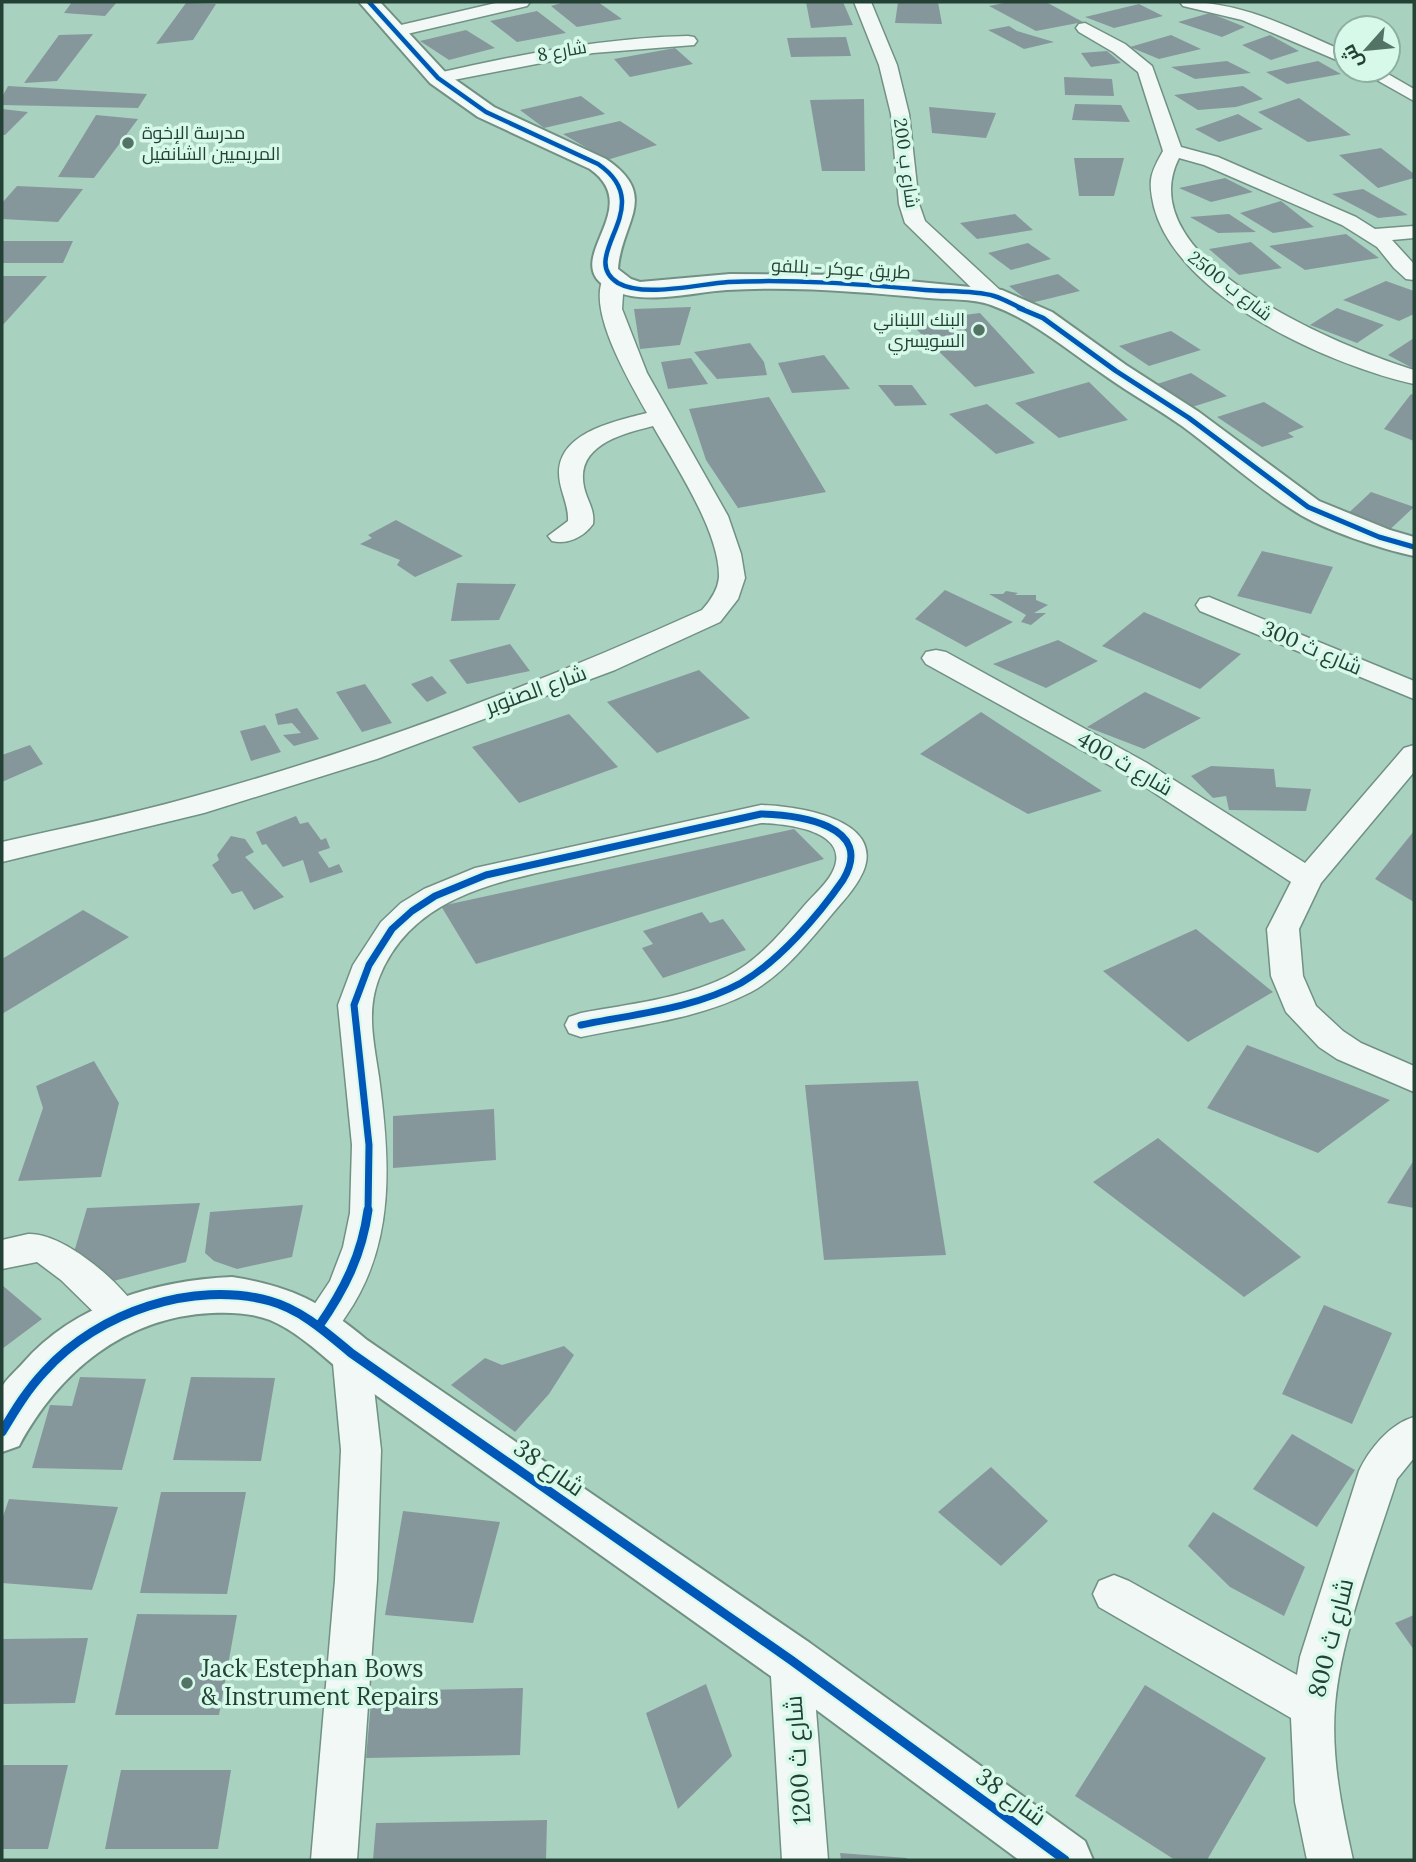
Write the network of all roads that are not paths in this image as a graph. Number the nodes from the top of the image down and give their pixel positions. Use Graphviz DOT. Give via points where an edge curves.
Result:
graph roads {
  1 [pos="369,2"];
  2 [pos="521,2"];
  3 [pos="862,2"];
  4 [pos="1189,2"];
  5 [pos="1085,28"];
  6 [pos="394,32"];
  7 [pos="688,41"];
  8 [pos="1332,53"];
  9 [pos="438,78"];
  10 [pos="1393,84"];
  11 [pos="1414,96"];
  12 [pos="1173,151"];
  13 [pos="1414,232"];
  14 [pos="1374,235"];
  15 [pos="1414,274"];
  16 [pos="613,280"];
  17 [pos="993,296"];
  18 [pos="1414,377"];
  19 [pos="660,417"];
  20 [pos="561,536"];
  21 [pos="1414,547"];
  22 [pos="1209,605"];
  23 [pos="936,658"];
  24 [pos="1414,691"];
  25 [pos="1414,754"];
  26 [pos="2,852"];
  27 [pos="1308,880"];
  28 [pos="581,1025"];
  29 [pos="1414,1080"];
  30 [pos="2,1255"];
  31 [pos="123,1317"];
  32 [pos="335,1340"];
  33 [pos="2,1432"];
  34 [pos="1414,1433"];
  35 [pos="1114,1594"];
  36 [pos="791,1660"];
  37 [pos="1313,1707"];
  38 [pos="334,1860"];
  39 [pos="805,1860"];
  40 [pos="1065,1860"];
  41 [pos="1330,1860"];
  1 -- 6 [label="street"];
  2 -- 6 [label="street"];
  3 -- 17 [label="street, شارع ب 200" via="888,65 900,114 915,223"];
  4 -- 8 [label="street" via="1248,16"];
  5 -- 12 [label="street" via="1146,70"];
  6 -- 9 [label="street"];
  7 -- 9 [label="street, شارع 8" via="589,46"];
  9 -- 16 [label="street" via="486,112 614,175 624,205 606,256 605,270"];
  10 -- 11 [label="street"];
  12 -- 14 [label="street" via="1224,167"];
  12 -- 18 [label="street, شارع ب 2500" via="1160,190 1170,228 1196,261 1285,327 1341,353"];
  13 -- 14 [label="street"];
  14 -- 15 [label="street"];
  16 -- 17 [label="street, طريق عوكر - بللفو" via="639,290 773,281"];
  16 -- 19 [label="street, شارع الصنوبر" via="611,309 636,373"];
  17 -- 21 [label="street, طريق عوكر - بللفو" via="1043,318 1308,507"];
  19 -- 20 [label="street" via="614,429 580,450 570,467 583,514 580,524"];
  19 -- 26 [label="street, شارع الصنوبر" via="715,516 728,554 732,578 725,599 711,616 605,664 367,753 194,806"];
  22 -- 24 [label="street, شارع ث 300"];
  23 -- 27 [label="street, شارع ث 400" via="1137,769"];
  25 -- 27 [label="street"];
  27 -- 29 [label="street" via="1283,929 1287,976 1294,997 1302,1012 1331,1039"];
  28 -- 32 [label="street" via="701,999 751,977 795,939 837,888 849,870 848,843 804,817 761,814 497,873 443,892 393,929 374,955 354,1005 372,1166 369,1207"];
  30 -- 31 [label="street" via="29,1248 45,1250"];
  31 -- 32 [label="street, شارع 38" via="192,1295 223,1293 271,1301 300,1314"];
  31 -- 33 [label="street, شارع 38" via="64,1353 29,1389"];
  32 -- 36 [label="street, شارع 38"];
  32 -- 38 [label="street" via="360,1463 356,1580"];
  34 -- 37 [label="street, شارع ث 800" via="1379,1471 1321,1657"];
  35 -- 37 [label="street"];
  36 -- 39 [label="street, شارع ث 1200"];
  36 -- 40 [label="street, شارع 38"];
  37 -- 41 [label="street, شارع ث 800" via="1318,1802"];
}
